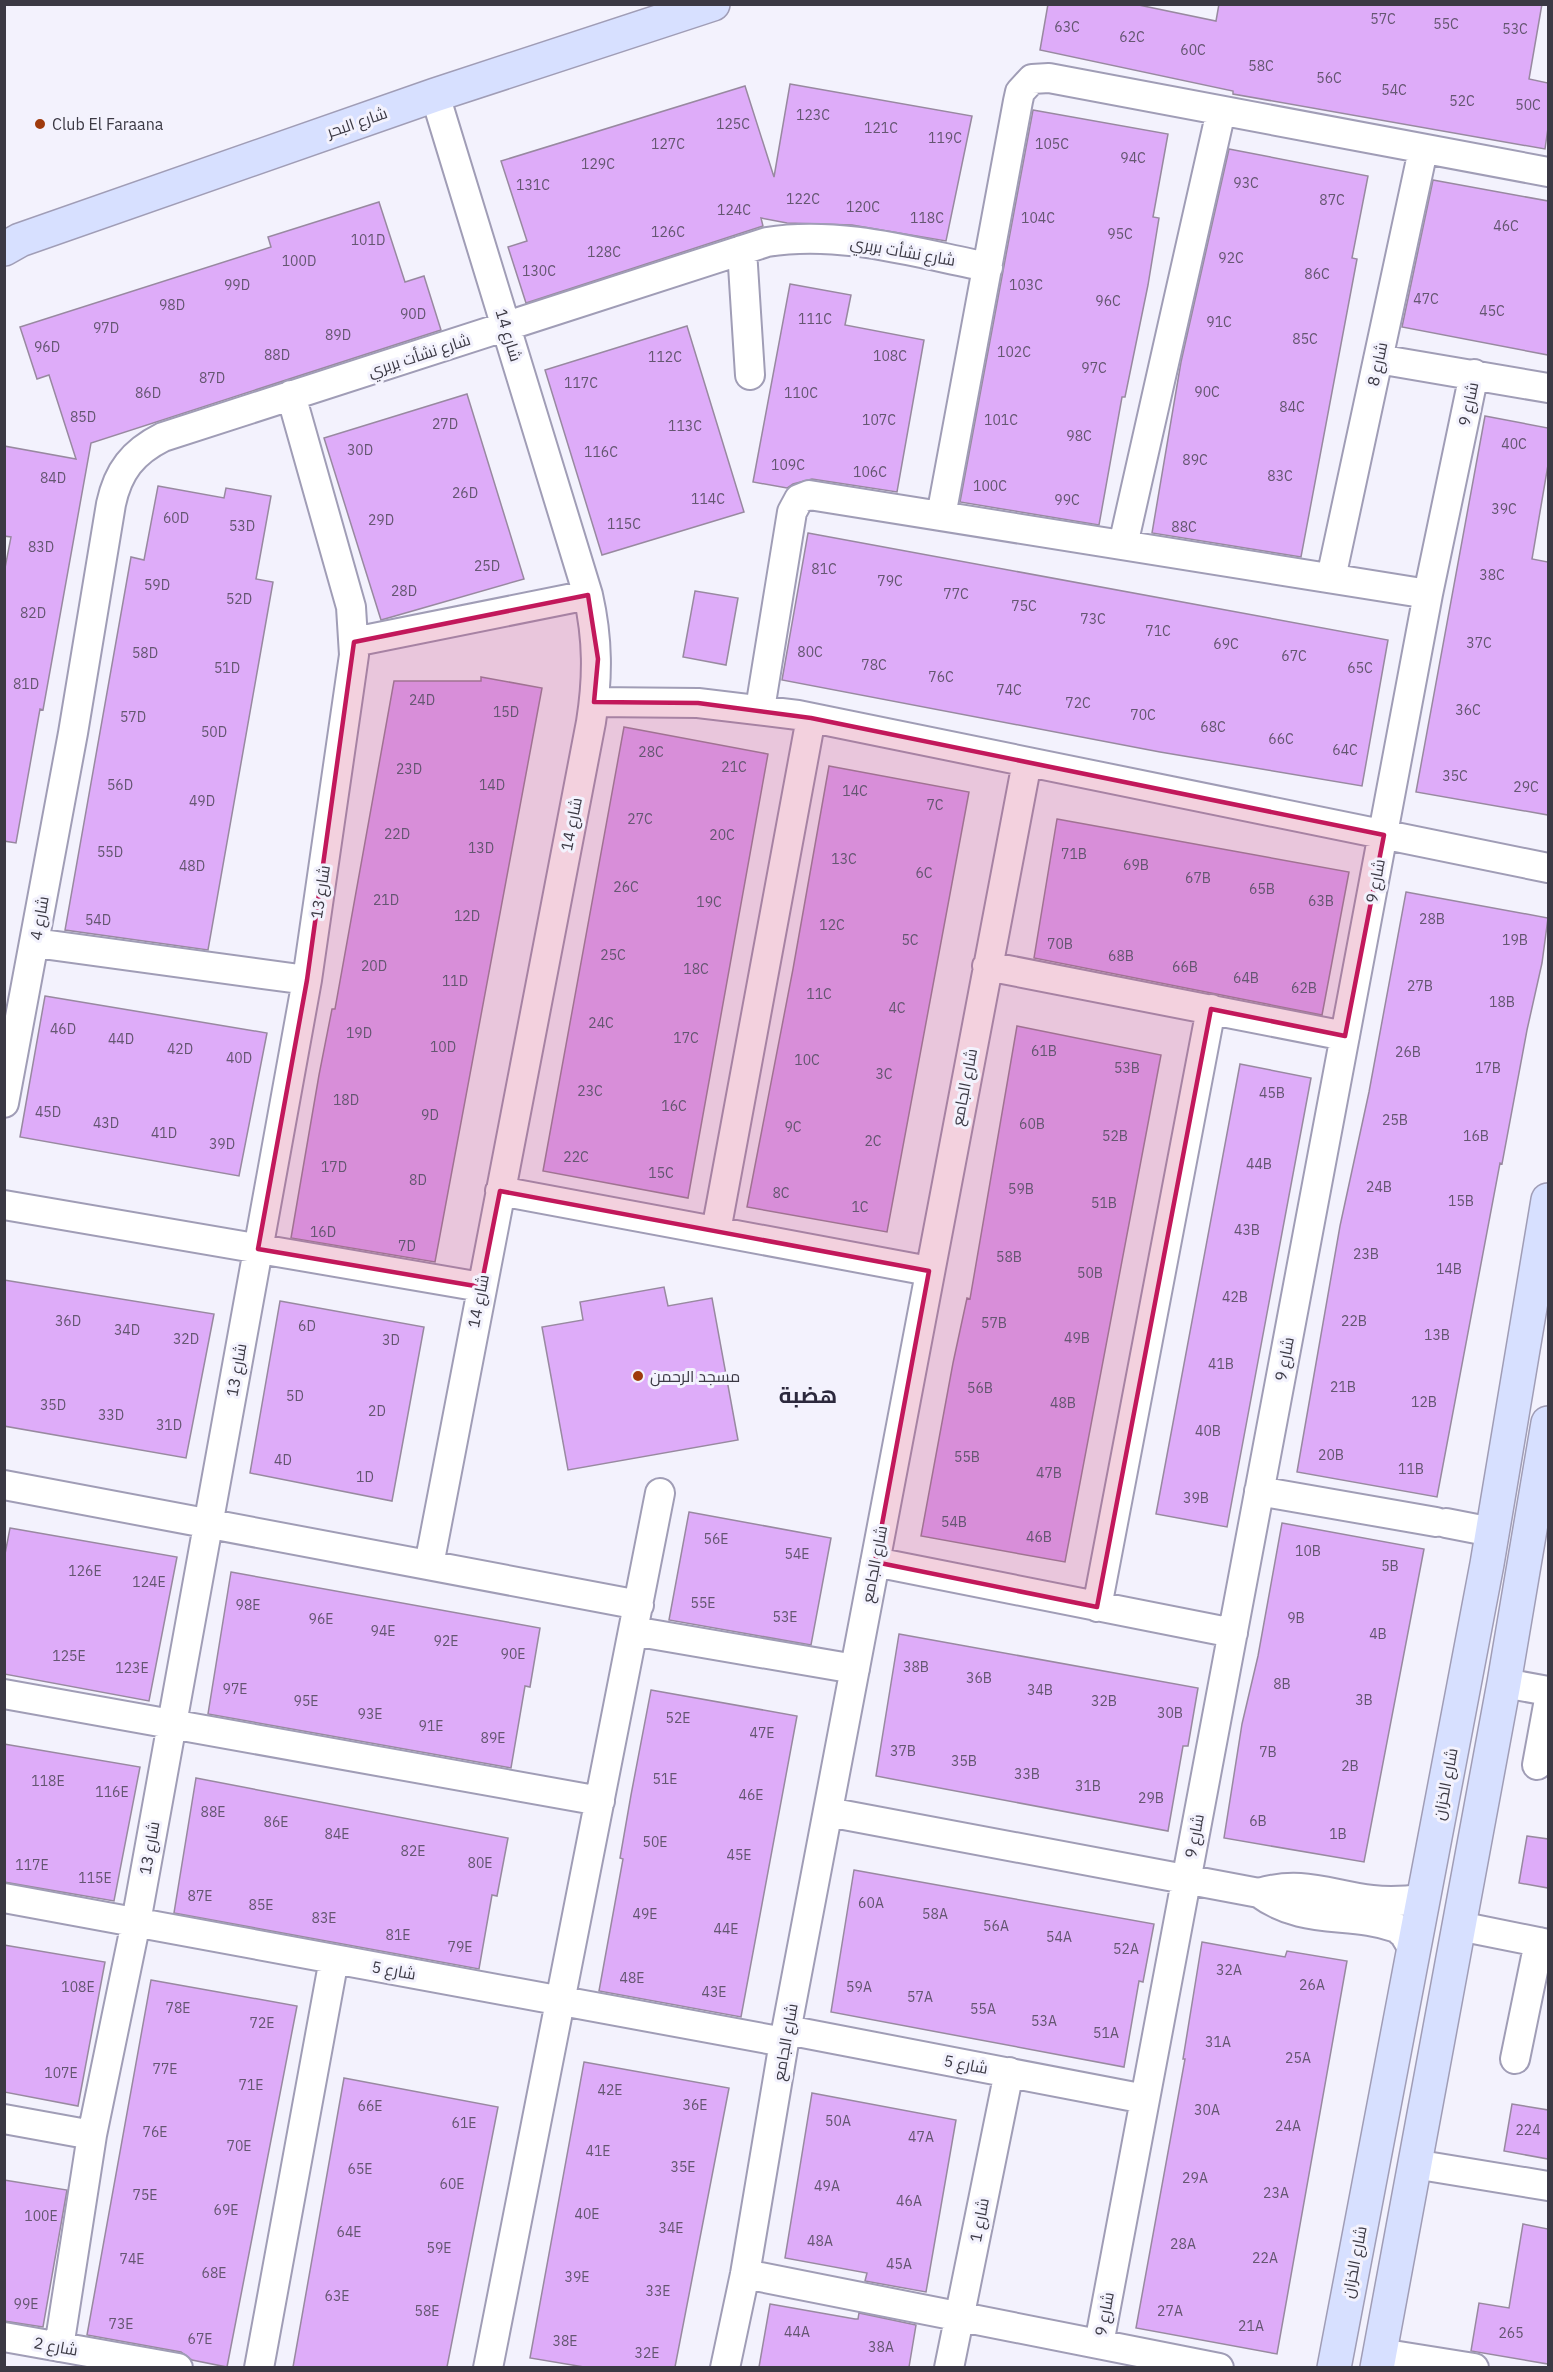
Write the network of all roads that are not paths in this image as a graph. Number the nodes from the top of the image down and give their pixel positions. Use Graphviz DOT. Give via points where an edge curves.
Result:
graph roads {
  1 [pos="712,4"];
  2 [pos="435,95"];
  3 [pos="1221,111"];
  4 [pos="1423,150"];
  5 [pos="1548,172"];
  6 [pos="4,249"];
  7 [pos="742,250"];
  8 [pos="988,267"];
  9 [pos="506,327"];
  10 [pos="1378,359"];
  11 [pos="1474,374"];
  12 [pos="750,375"];
  13 [pos="1548,388"];
  14 [pos="291,396"];
  15 [pos="941,516"];
  16 [pos="1123,545"];
  17 [pos="1331,579"];
  18 [pos="1428,594"];
  19 [pos="588,595"];
  20 [pos="354,642"];
  21 [pos="594,702"];
  22 [pos="760,709"];
  23 [pos="811,718"];
  24 [pos="73,733"];
  25 [pos="1026,762"];
  26 [pos="1384,835"];
  27 [pos="1548,868"];
  28 [pos="35,943"];
  29 [pos="987,966"];
  30 [pos="307,980"];
  31 [pos="1211,1009"];
  32 [pos="1345,1036"];
  33 [pos="4,1103"];
  34 [pos="500,1191"];
  35 [pos="1548,1200"];
  36 [pos="4,1205"];
  37 [pos="716,1231"];
  38 [pos="1544,1247"];
  39 [pos="258,1249"];
  40 [pos="929,1271"];
  41 [pos="481,1287"];
  42 [pos="1548,1423"];
  43 [pos="1545,1471"];
  44 [pos="4,1485"];
  45 [pos="1259,1491"];
  46 [pos="660,1493"];
  47 [pos="208,1524"];
  48 [pos="1492,1532"];
  49 [pos="875,1562"];
  50 [pos="429,1565"];
  51 [pos="1097,1606"];
  52 [pos="636,1618"];
  53 [pos="1233,1633"];
  54 [pos="855,1669"];
  55 [pos="1504,1683"];
  56 [pos="1548,1691"];
  57 [pos="4,1694"];
  58 [pos="1548,1705"];
  59 [pos="172,1724"];
  60 [pos="1537,1765"];
  61 [pos="600,1802"];
  62 [pos="828,1812"];
  63 [pos="1186,1880"];
  64 [pos="1259,1893"];
  65 [pos="4,1898"];
  66 [pos="1423,1899"];
  67 [pos="136,1922"];
  68 [pos="1459,1926"];
  69 [pos="1544,1943"];
  70 [pos="1413,1949"];
  71 [pos="334,1959"];
  72 [pos="560,2000"];
  73 [pos="786,2036"];
  74 [pos="1515,2059"];
  75 [pos="1009,2072"];
  76 [pos="1145,2099"];
  77 [pos="4,2119"];
  78 [pos="92,2136"];
  79 [pos="1414,2164"];
  80 [pos="1548,2187"];
  81 [pos="745,2274"];
  82 [pos="960,2316"];
  83 [pos="4,2337"];
  84 [pos="1099,2344"];
  85 [pos="59,2347"];
  86 [pos="1378,2360"];
  87 [pos="1416,2363"];
  88 [pos="178,2367"];
  89 [pos="258,2367"];
  90 [pos="488,2367"];
  91 [pos="725,2367"];
  92 [pos="949,2367"];
  93 [pos="1219,2367"];
  94 [pos="1334,2367"];
  95 [pos="1474,2367"];
  1 -- 2 [label="main road, شارع البحر"];
  2 -- 6 [label="main road, شارع البحر" via="42,232"];
  2 -- 9 [label="street, شارع 14"];
  3 -- 4 [label="street"];
  3 -- 8 [label="street" via="1049,78 1040,77 1026,84 1018,101"];
  3 -- 16 [label="street"];
  4 -- 5 [label="street"];
  4 -- 10 [label="street, شارع 8"];
  7 -- 8 [label="street, شارع نشأت بربري" via="767,242 813,237"];
  7 -- 9 [label="street, شارع نشأت بربري"];
  7 -- 12 [label="street"];
  8 -- 15 [label="street"];
  9 -- 14 [label="street, شارع نشأت بربري"];
  9 -- 19 [label="street, شارع 14"];
  10 -- 11 [label="street"];
  10 -- 17 [label="street, شارع 8"];
  11 -- 13 [label="street"];
  11 -- 18 [label="street, شارع 9"];
  14 -- 20 [label="street, شارع 13" via="351,607"];
  14 -- 24 [label="street, شارع نشأت بربري" via="163,437 134,455 123,469 111,504"];
  15 -- 16 [label="street"];
  15 -- 22 [label="street" via="809,495 799,499 792,512"];
  16 -- 17 [label="street"];
  17 -- 18 [label="street"];
  18 -- 26 [label="street, شارع 9"];
  19 -- 20 [label="street"];
  19 -- 21 [label="street, شارع 14" via="598,659"];
  20 -- 30 [label="street, شارع 13"];
  21 -- 22 [label="street" via="698,703"];
  21 -- 34 [label="street, شارع 14"];
  22 -- 23 [label="street"];
  23 -- 25 [label="street"];
  23 -- 37 [label="street"];
  24 -- 28 [label="street, شارع 4"];
  25 -- 26 [label="street"];
  25 -- 29 [label="street, شارع الجامع"];
  26 -- 27 [label="street"];
  26 -- 32 [label="street, شارع 9"];
  28 -- 30 [label="street"];
  28 -- 33 [label="street, شارع 4"];
  29 -- 31 [label="street"];
  29 -- 40 [label="street, شارع الجامع"];
  30 -- 39 [label="street, شارع 13"];
  31 -- 32 [label="street"];
  31 -- 51 [label="street"];
  32 -- 45 [label="street, شارع 9"];
  34 -- 37 [label="street"];
  34 -- 41 [label="street, شارع 14"];
  35 -- 38 [label="main road, شارع الخزان"];
  36 -- 39 [label="street"];
  37 -- 40 [label="street"];
  38 -- 48 [label="main road, شارع الخزان"];
  39 -- 41 [label="street"];
  39 -- 47 [label="street, شارع 13"];
  40 -- 49 [label="street, شارع الجامع"];
  41 -- 50 [label="street, شارع 14"];
  42 -- 43 [label="main road"];
  43 -- 55 [label="main road"];
  44 -- 47 [label="street"];
  45 -- 48 [label="street"];
  45 -- 53 [label="street, شارع 9"];
  46 -- 52 [label="street"];
  47 -- 50 [label="street"];
  47 -- 59 [label="street, شارع 13"];
  48 -- 66 [label="main road, شارع الخزان"];
  49 -- 51 [label="street"];
  49 -- 54 [label="street, شارع الجامع"];
  50 -- 52 [label="street"];
  51 -- 53 [label="street"];
  52 -- 54 [label="street"];
  52 -- 61 [label="street"];
  53 -- 63 [label="street, شارع 9"];
  54 -- 62 [label="street, شارع الجامع"];
  55 -- 56 [label="street"];
  55 -- 68 [label="main road"];
  57 -- 59 [label="street"];
  58 -- 60 [label="street"];
  59 -- 61 [label="street"];
  59 -- 67 [label="street, شارع 13"];
  61 -- 72 [label="street"];
  62 -- 63 [label="street"];
  62 -- 73 [label="street, شارع الجامع"];
  63 -- 64 [label="street"];
  63 -- 76 [label="street, شارع 9"];
  64 -- 66 [label="street" via="1301,1886 1371,1900"];
  64 -- 70 [label="street" via="1277,1905 1305,1915 1397,1928"];
  65 -- 67 [label="street, شارع 5"];
  66 -- 70 [label="main road, شارع الخزان"];
  67 -- 71 [label="street, شارع 5"];
  67 -- 78 [label="street, شارع 13"];
  68 -- 69 [label="street"];
  68 -- 79 [label="main road"];
  69 -- 74 [label="street"];
  70 -- 94 [label="main road, شارع الخزان"];
  71 -- 72 [label="street, شارع 5"];
  71 -- 89 [label="street"];
  72 -- 73 [label="street, شارع 5"];
  72 -- 90 [label="street"];
  73 -- 75 [label="street, شارع 5"];
  73 -- 81 [label="street, شارع الجامع"];
  75 -- 76 [label="street, شارع 5"];
  75 -- 82 [label="street, شارع 1"];
  76 -- 84 [label="street, شارع 9"];
  77 -- 78 [label="street"];
  78 -- 85 [label="street, شارع 13"];
  79 -- 80 [label="street"];
  79 -- 86 [label="main road"];
  81 -- 82 [label="street"];
  81 -- 91 [label="street, شارع الجامع"];
  82 -- 84 [label="street"];
  82 -- 92 [label="street, شارع 1"];
  83 -- 85 [label="street, شارع 2"];
  84 -- 93 [label="street"];
  85 -- 88 [label="street, شارع 2"];
  86 -- 87 [label="street"];
  87 -- 95 [label="street"];
}
